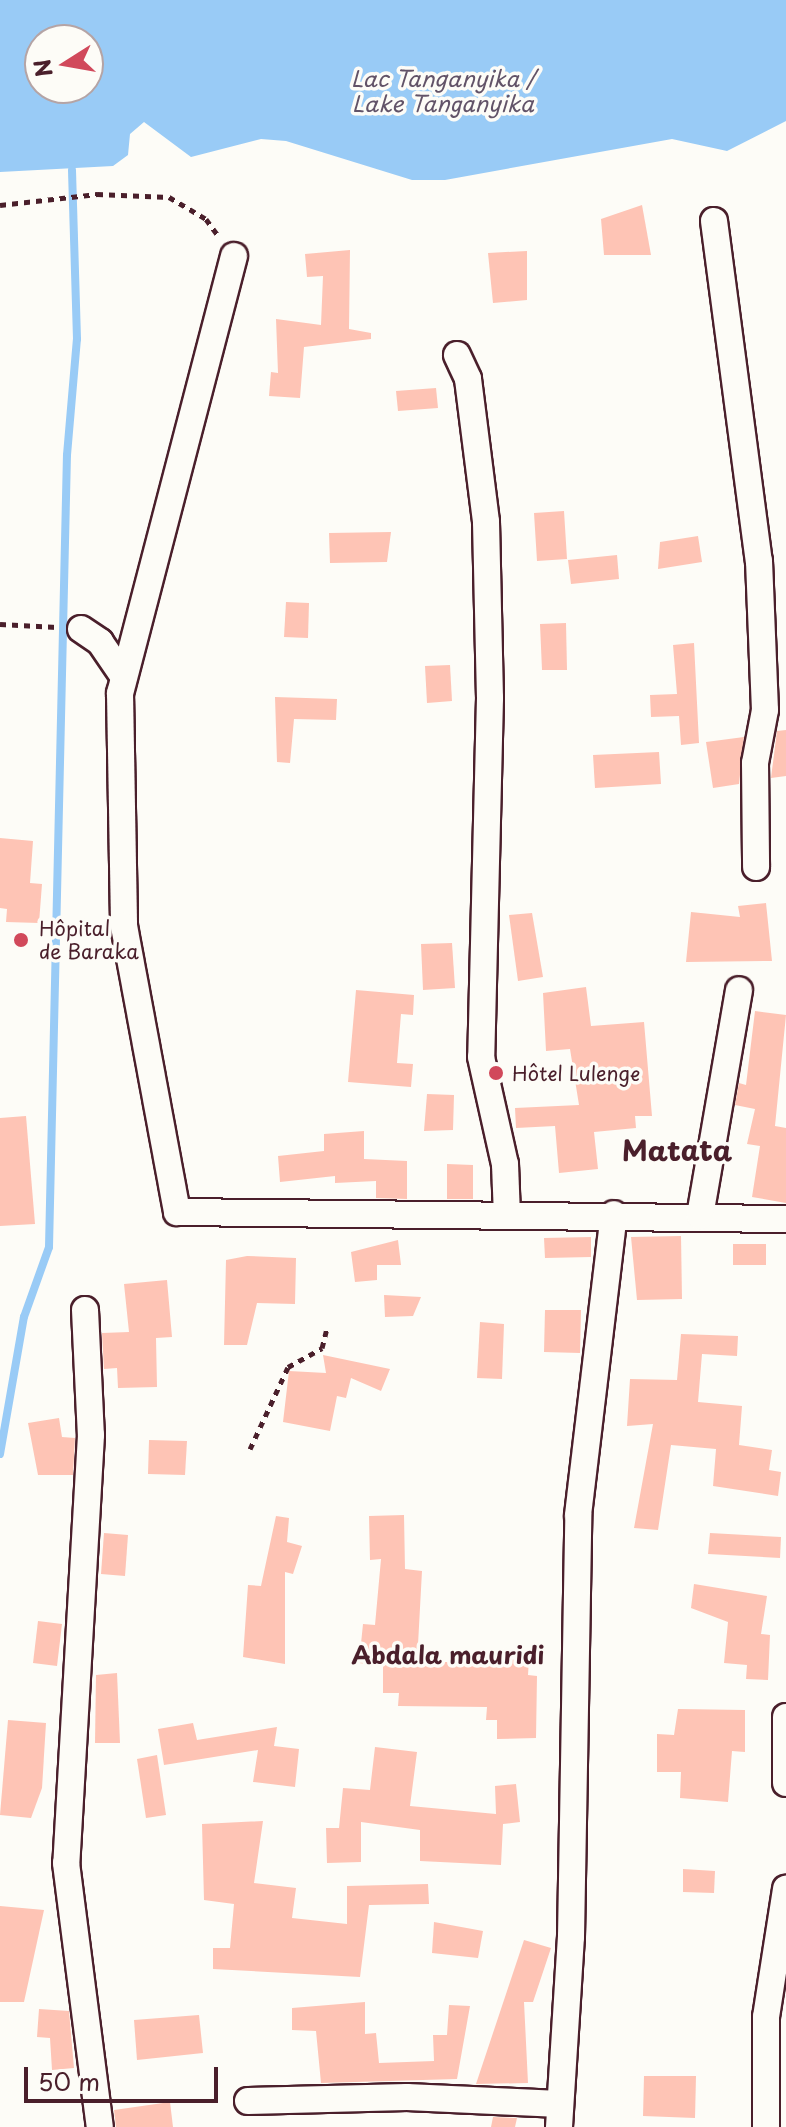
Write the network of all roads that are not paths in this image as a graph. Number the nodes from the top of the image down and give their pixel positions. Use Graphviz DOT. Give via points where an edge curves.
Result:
graph roads {
  1 [pos="714,221"];
  2 [pos="234,256"];
  3 [pos="457,355"];
  4 [pos="81,629"];
  5 [pos="124,677"];
  6 [pos="756,867"];
  7 [pos="739,990"];
  8 [pos="614,1214"];
  9 [pos="507,1215"];
  10 [pos="700,1216"];
  11 [pos="786,1219"];
  12 [pos="85,1310"];
  13 [pos="786,1717"];
  14 [pos="786,1783"];
  15 [pos="786,1889"];
  16 [pos="248,2101"];
  17 [pos="560,2116"];
  18 [pos="100,2127"];
  19 [pos="766,2127"];
  1 -- 6 [label="street" via="759,561 765,710 755,763"];
  2 -- 5 [label="street"];
  3 -- 9 [label="street" via="471,395 486,522 490,698 481,1057 505,1164"];
  4 -- 5 [label="street" via="100,642"];
  5 -- 9 [label="street" via="118,859 124,926 177,1212 197,1218"];
  7 -- 10 [label="street"];
  8 -- 9 [label="street"];
  8 -- 10 [label="street"];
  8 -- 17 [label="street" via="578,1515"];
  10 -- 11 [label="street"];
  12 -- 18 [label="street" via="91,1435 66,1863"];
  13 -- 14 [label="street"];
  15 -- 19 [label="street" via="766,2017"];
  16 -- 17 [label="street" via="407,2097"];
}
